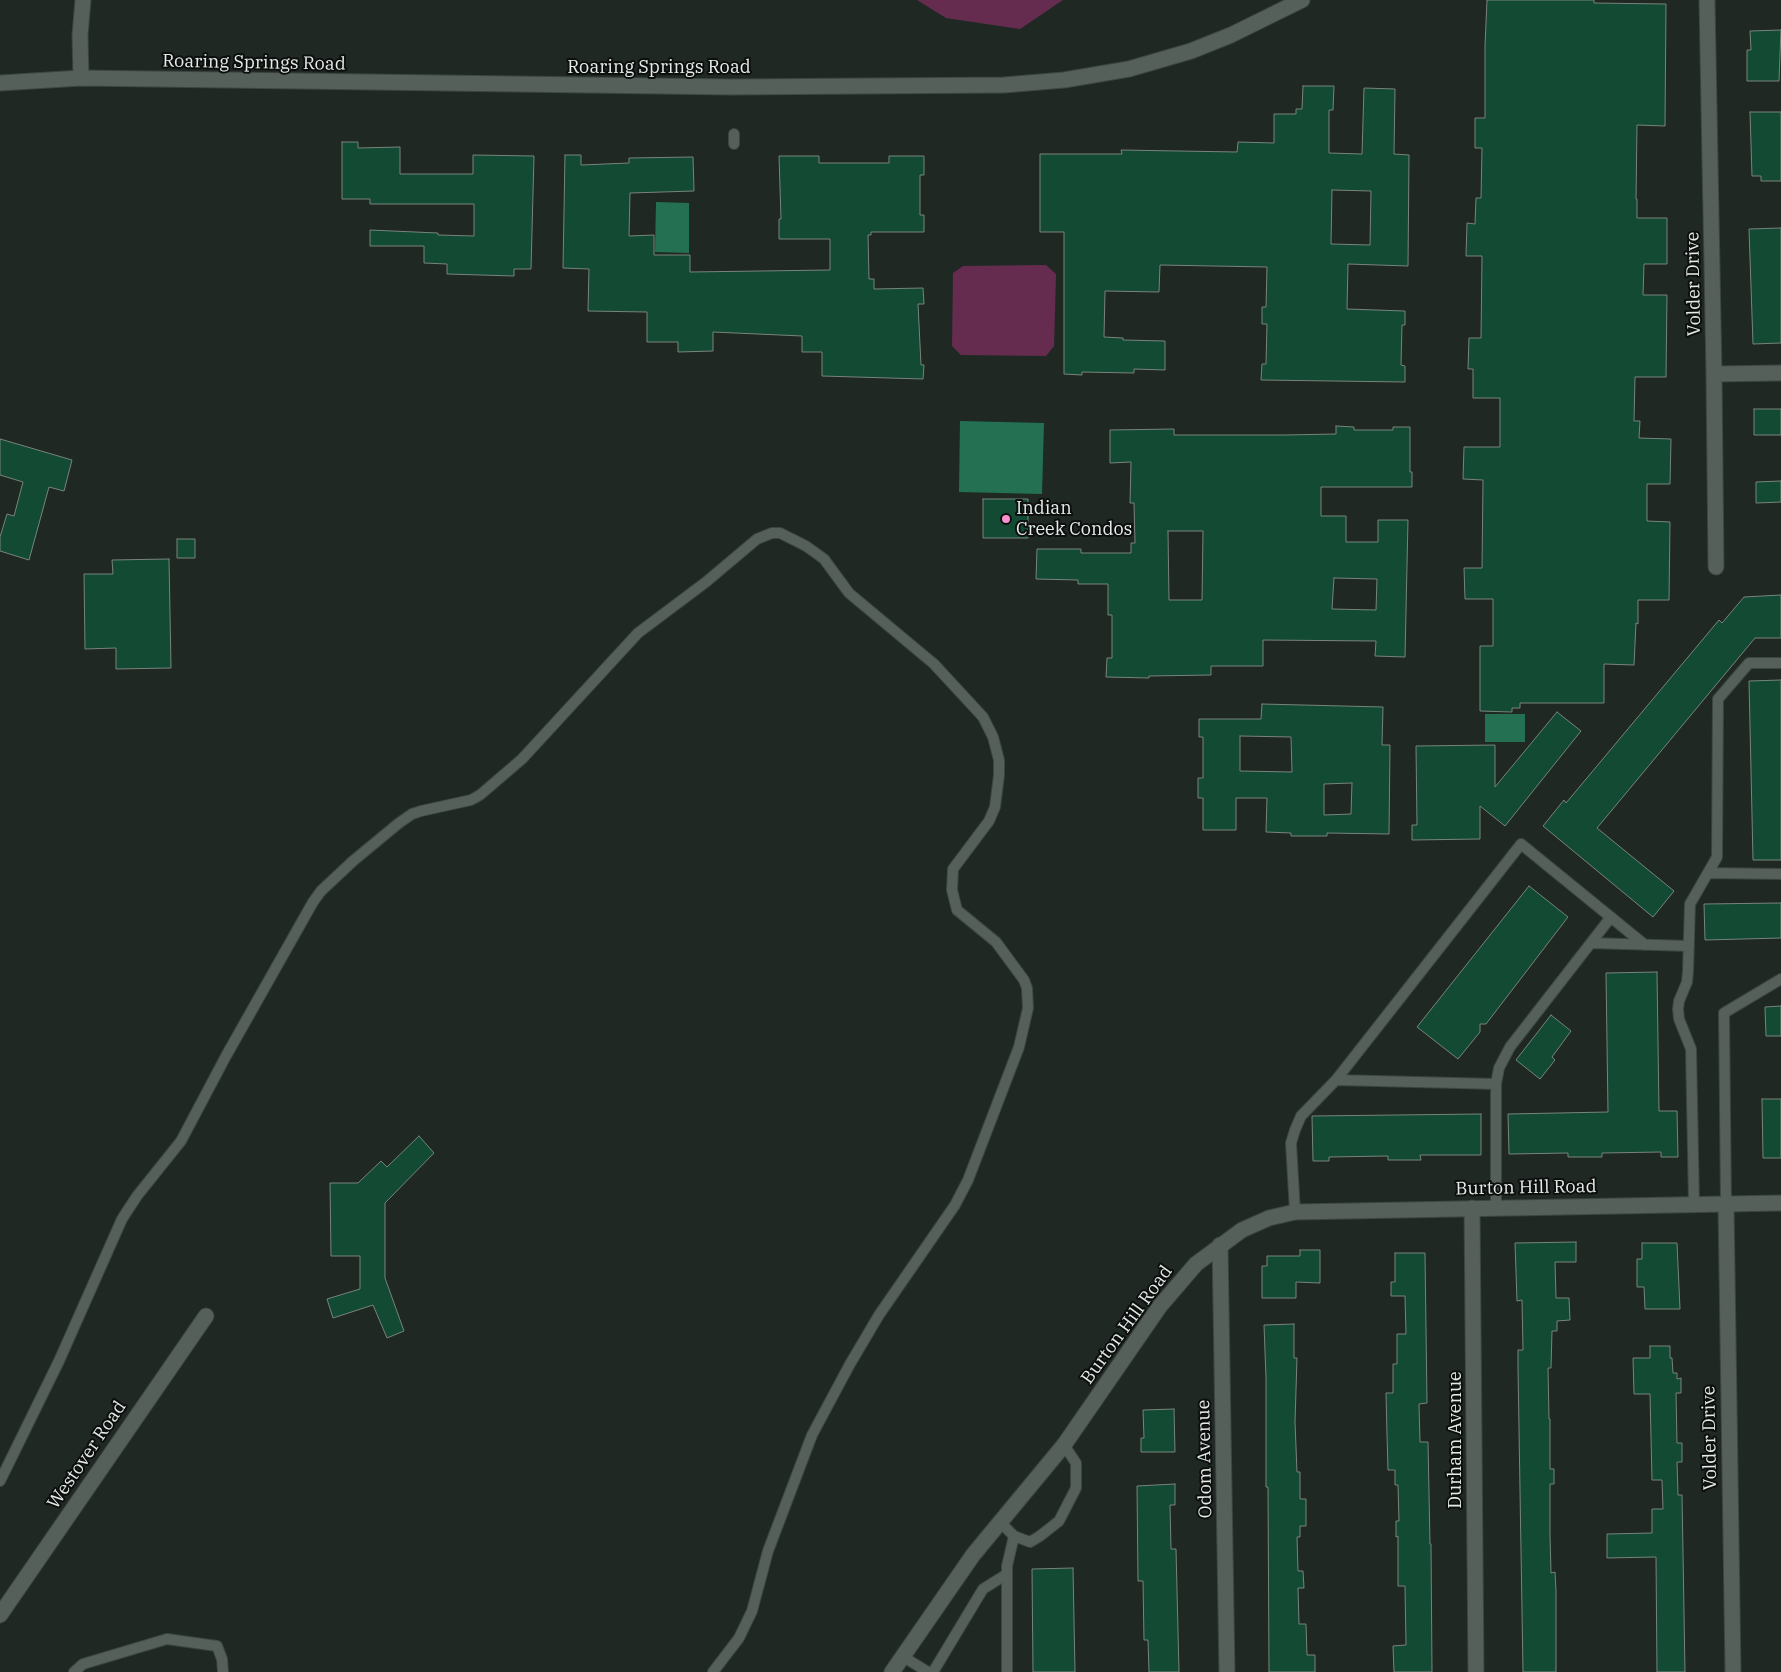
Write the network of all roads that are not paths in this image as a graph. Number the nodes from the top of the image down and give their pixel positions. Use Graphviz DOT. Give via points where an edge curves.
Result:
graph roads {
  1 [pos="83,0"];
  2 [pos="1302,0"];
  3 [pos="1707,0"];
  4 [pos="81,78"];
  5 [pos="0,83"];
  6 [pos="1781,373"];
  7 [pos="1714,374"];
  8 [pos="1716,566"];
  9 [pos="1781,663"];
  10 [pos="1708,873"];
  11 [pos="1781,874"];
  12 [pos="1611,917"];
  13 [pos="1591,943"];
  14 [pos="1645,945"];
  15 [pos="1689,946"];
  16 [pos="1781,979"];
  17 [pos="1336,1080"];
  18 [pos="1496,1084"];
  19 [pos="1781,1203"];
  20 [pos="1694,1204"];
  21 [pos="1726,1204"];
  22 [pos="1472,1208"];
  23 [pos="1496,1208"];
  24 [pos="1295,1212"];
  25 [pos="1220,1245"];
  26 [pos="206,1316"];
  27 [pos="1064,1445"];
  28 [pos="0,1481"];
  29 [pos="1000,1522"];
  30 [pos="1014,1536"];
  31 [pos="1007,1574"];
  32 [pos="1,1613"];
  33 [pos="902,1656"];
  34 [pos="74,1672"];
  35 [pos="223,1672"];
  36 [pos="713,1672"];
  37 [pos="892,1672"];
  38 [pos="928,1672"];
  39 [pos="933,1672"];
  40 [pos="1007,1672"];
  41 [pos="1227,1672"];
  42 [pos="1476,1672"];
  43 [pos="1732,1672"];
  1 -- 4 [label="street"];
  2 -- 4 [label="street, Roaring Springs Road" via="1190,51 1138,66 1064,80 1004,86 711,87"];
  3 -- 7 [label="street, Volder Drive"];
  4 -- 5 [label="street, Roaring Springs Road"];
  6 -- 7 [label="street"];
  7 -- 8 [label="street, Volder Drive"];
  9 -- 10 [label="lane" via="1749,663 1718,699 1717,857"];
  10 -- 11 [label="lane"];
  10 -- 15 [label="lane" via="1690,904"];
  12 -- 13 [label="lane"];
  12 -- 14 [label="lane"];
  12 -- 17 [label="lane" via="1522,844"];
  13 -- 14 [label="lane"];
  13 -- 18 [label="lane" via="1510,1047 1499,1068"];
  14 -- 15 [label="lane"];
  15 -- 20 [label="lane" via="1686,982 1678,1009 1691,1048"];
  16 -- 21 [label="lane" via="1724,1013"];
  17 -- 18 [label="lane"];
  17 -- 24 [label="lane" via="1301,1116 1295,1130 1291,1143"];
  18 -- 23 [label="lane"];
  19 -- 21 [label="street, Burton Hill Road"];
  20 -- 21 [label="street, Burton Hill Road"];
  20 -- 23 [label="street, Burton Hill Road"];
  21 -- 43 [label="street, Volder Drive"];
  22 -- 23 [label="street, Burton Hill Road"];
  22 -- 24 [label="street, Burton Hill Road"];
  22 -- 42 [label="street, Durham Avenue"];
  24 -- 25 [label="street, Burton Hill Road" via="1269,1218 1242,1230"];
  25 -- 27 [label="street, Burton Hill Road" via="1196,1264 1160,1306"];
  25 -- 41 [label="street, Odom Avenue"];
  26 -- 32 [label="street, Westover Road"];
  27 -- 29 [label="street, Burton Hill Road"];
  27 -- 30 [label="lane" via="1076,1463 1076,1488 1059,1520 1030,1542"];
  28 -- 36 [label="lane" via="122,1219 181,1141 321,891 412,814 480,796 522,759 638,634 757,539 780,533 824,559 849,593 934,664 983,717 999,760 995,806 989,821 953,869 952,890 957,910 996,942 1024,980 1028,1008 1019,1047 968,1180 955,1205 879,1315 812,1435 768,1551 752,1611 739,1638"];
  29 -- 30 [label="lane"];
  29 -- 33 [label="street, Burton Hill Road" via="973,1554"];
  30 -- 31 [label="lane"];
  31 -- 39 [label="lane" via="983,1590"];
  31 -- 40 [label="lane"];
  33 -- 37 [label="street, Burton Hill Road"];
  33 -- 38 [label="lane"];
  34 -- 35 [label="lane" via="83,1664 168,1638 217,1646"];
}
